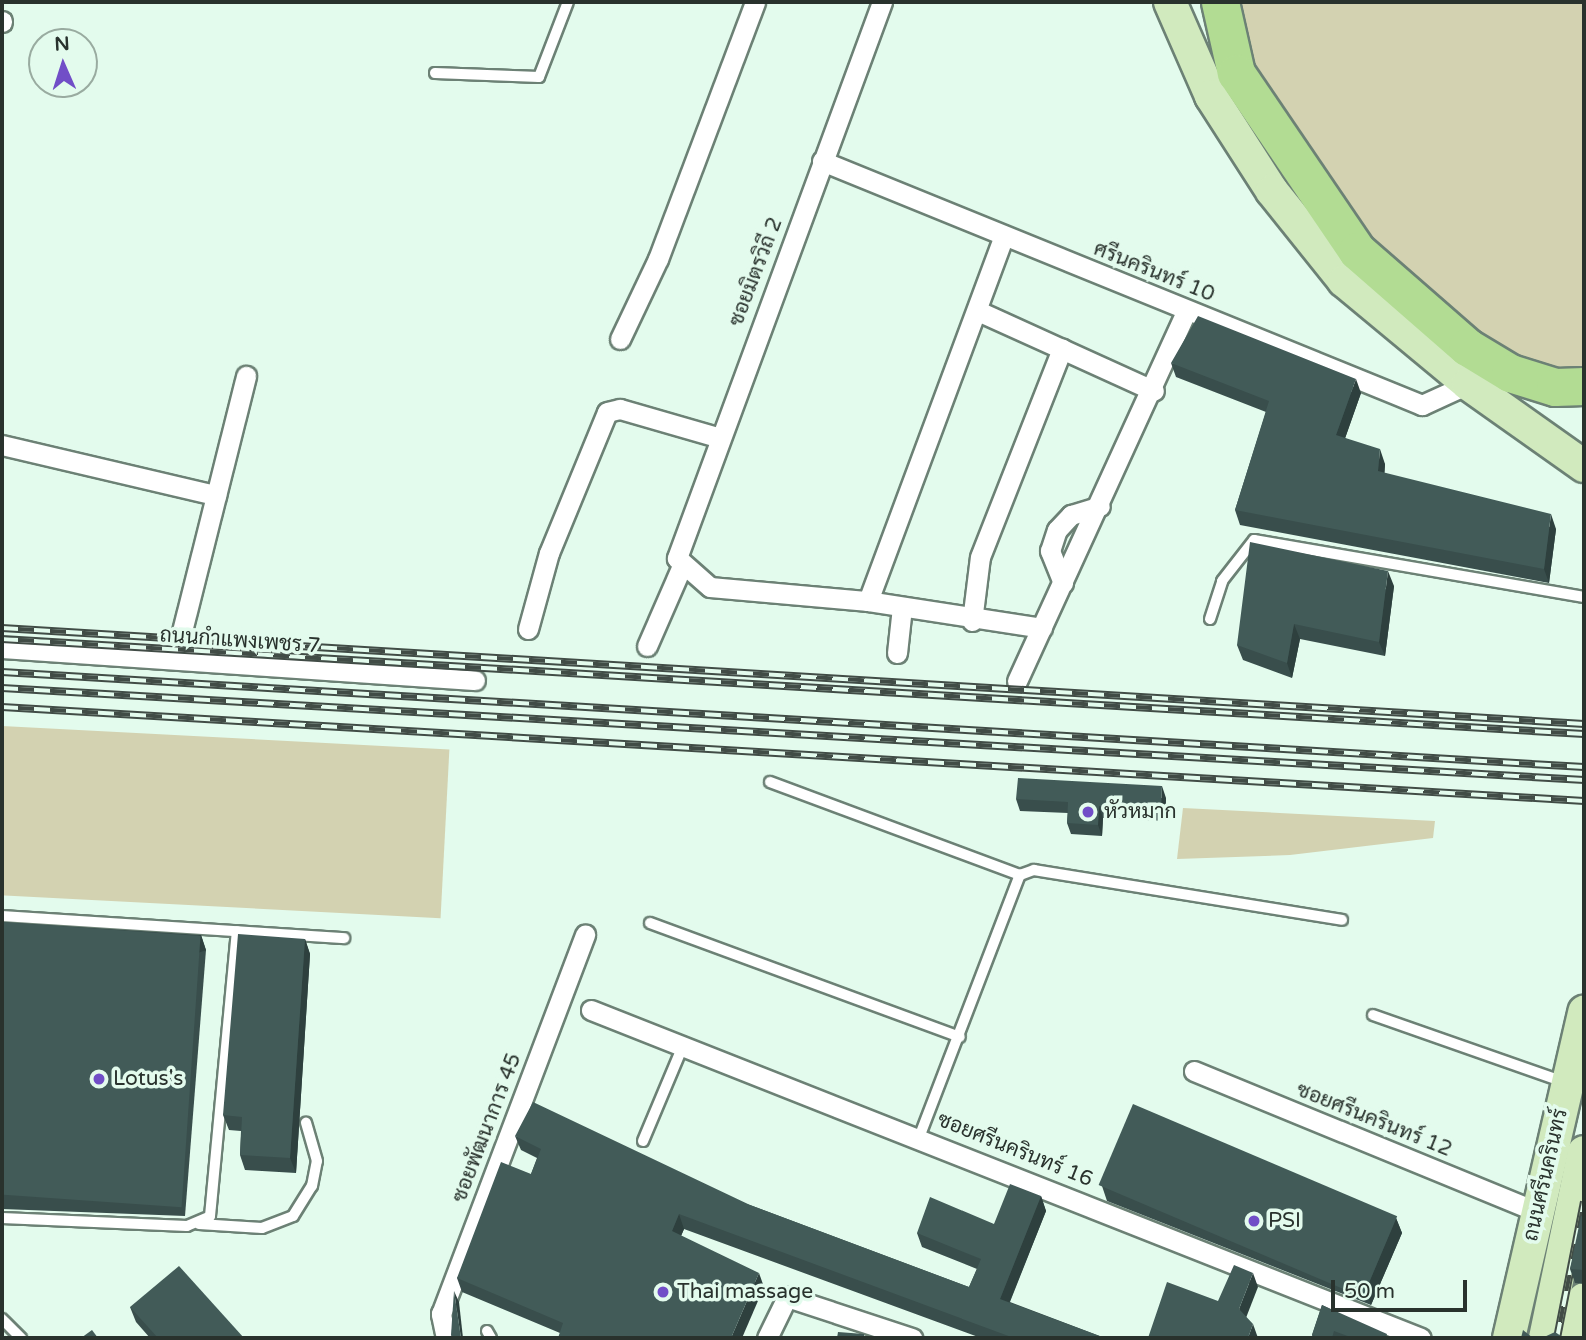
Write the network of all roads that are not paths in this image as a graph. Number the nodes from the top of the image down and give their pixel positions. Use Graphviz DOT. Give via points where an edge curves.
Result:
graph roads {
  1 [pos="568,2"];
  2 [pos="755,2"];
  3 [pos="882,2"];
  4 [pos="1170,2"];
  5 [pos="1220,8"];
  6 [pos="435,73"];
  7 [pos="822,161"];
  8 [pos="1004,235"];
  9 [pos="1187,310"];
  10 [pos="978,311"];
  11 [pos="620,339"];
  12 [pos="1062,349"];
  13 [pos="246,376"];
  14 [pos="1468,384"];
  15 [pos="1584,386"];
  16 [pos="1154,391"];
  17 [pos="717,437"];
  18 [pos="2,445"];
  19 [pos="1584,466"];
  20 [pos="216,495"];
  21 [pos="1100,506"];
  22 [pos="679,563"];
  23 [pos="1063,583"];
  24 [pos="1584,597"];
  25 [pos="868,601"];
  26 [pos="902,607"];
  27 [pos="1210,619"];
  28 [pos="972,621"];
  29 [pos="1042,628"];
  30 [pos="528,629"];
  31 [pos="646,646"];
  32 [pos="2,648"];
  33 [pos="897,653"];
  34 [pos="175,659"];
  35 [pos="475,680"];
  36 [pos="1017,681"];
  37 [pos="770,782"];
  38 [pos="1020,875"];
  39 [pos="2,916"];
  40 [pos="1342,920"];
  41 [pos="650,923"];
  42 [pos="237,931"];
  43 [pos="585,934"];
  44 [pos="344,938"];
  45 [pos="591,1010"];
  46 [pos="1584,1012"];
  47 [pos="1373,1015"];
  48 [pos="960,1037"];
  49 [pos="682,1046"];
  50 [pos="1194,1071"];
  51 [pos="1567,1083"];
  52 [pos="306,1123"];
  53 [pos="920,1135"];
  54 [pos="643,1141"];
  55 [pos="1584,1152"];
  56 [pos="1537,1212"];
  57 [pos="2,1218"];
  58 [pos="198,1224"];
  59 [pos="1584,1298"];
  60 [pos="2,1319"];
  61 [pos="21,1338"];
  62 [pos="446,1338"];
  63 [pos="767,1338"];
  64 [pos="912,1338"];
  65 [pos="1421,1338"];
  66 [pos="1509,1338"];
  67 [pos="1545,1338"];
  68 [pos="1576,1338"];
  1 -- 6 [label="lane" via="539,77"];
  2 -- 11 [label="street" via="658,259"];
  3 -- 7 [label="street, ซอยมิตรวิถี 2"];
  4 -- 14 [label="main road" via="1212,96 1272,191 1344,281"];
  5 -- 15 [label="highway" via="1236,73 1260,116 1357,251 1467,346 1510,373 1555,387"];
  7 -- 8 [label="street, ศรีนครินทร์ 10"];
  7 -- 17 [label="street, ซอยมิตรวิถี 2"];
  8 -- 9 [label="street, ศรีนครินทร์ 10"];
  8 -- 10 [label="street"];
  9 -- 14 [label="street, ศรีนครินทร์ 10" via="1422,405"];
  9 -- 16 [label="street"];
  10 -- 12 [label="street"];
  10 -- 25 [label="street"];
  12 -- 16 [label="street"];
  12 -- 28 [label="street" via="980,557"];
  13 -- 20 [label="street"];
  14 -- 19 [label="main road"];
  16 -- 21 [label="street"];
  17 -- 22 [label="street, ซอยมิตรวิถี 2"];
  17 -- 30 [label="street" via="620,409 607,412 549,553"];
  18 -- 20 [label="street"];
  20 -- 34 [label="street"];
  21 -- 23 [label="street"];
  21 -- 23 [label="street" via="1071,515 1057,530 1050,551"];
  22 -- 25 [label="street" via="710,587"];
  22 -- 31 [label="street, ซอยมิตรวิถี 2"];
  23 -- 29 [label="street"];
  24 -- 27 [label="lane" via="1254,540 1222,581"];
  25 -- 26 [label="street"];
  26 -- 28 [label="street"];
  26 -- 33 [label="street"];
  28 -- 29 [label="street"];
  29 -- 36 [label="street"];
  32 -- 34 [label="street, ถนนกำแพงเพชร 7"];
  34 -- 35 [label="street, ถนนกำแพงเพชร 7"];
  37 -- 38 [label="lane"];
  38 -- 40 [label="lane" via="1034,870"];
  38 -- 48 [label="lane"];
  39 -- 42 [label="lane"];
  41 -- 48 [label="lane"];
  42 -- 44 [label="lane"];
  42 -- 58 [label="lane" via="215,1206"];
  43 -- 62 [label="street, ซอยพัฒนาการ 45" via="441,1314"];
  45 -- 49 [label="street, ซอยศรีนครินทร์ 16"];
  46 -- 51 [label="main road, ถนนศรีนครินทร์"];
  47 -- 51 [label="lane"];
  48 -- 53 [label="lane"];
  49 -- 53 [label="street, ซอยศรีนครินทร์ 16"];
  49 -- 54 [label="lane"];
  50 -- 56 [label="street, ซอยศรีนครินทร์ 12"];
  51 -- 56 [label="main road, ถนนศรีนครินทร์"];
  52 -- 58 [label="lane" via="317,1161 312,1186 293,1216 262,1228"];
  53 -- 65 [label="street, ซอยศรีนครินทร์ 16"];
  55 -- 67 [label="main road"];
  56 -- 66 [label="main road, ถนนศรีนครินทร์"];
  57 -- 58 [label="lane"];
  59 -- 68 [label="main road"];
  60 -- 61 [label="lane"];
  63 -- 64 [label="street" via="787,1297"];
}
